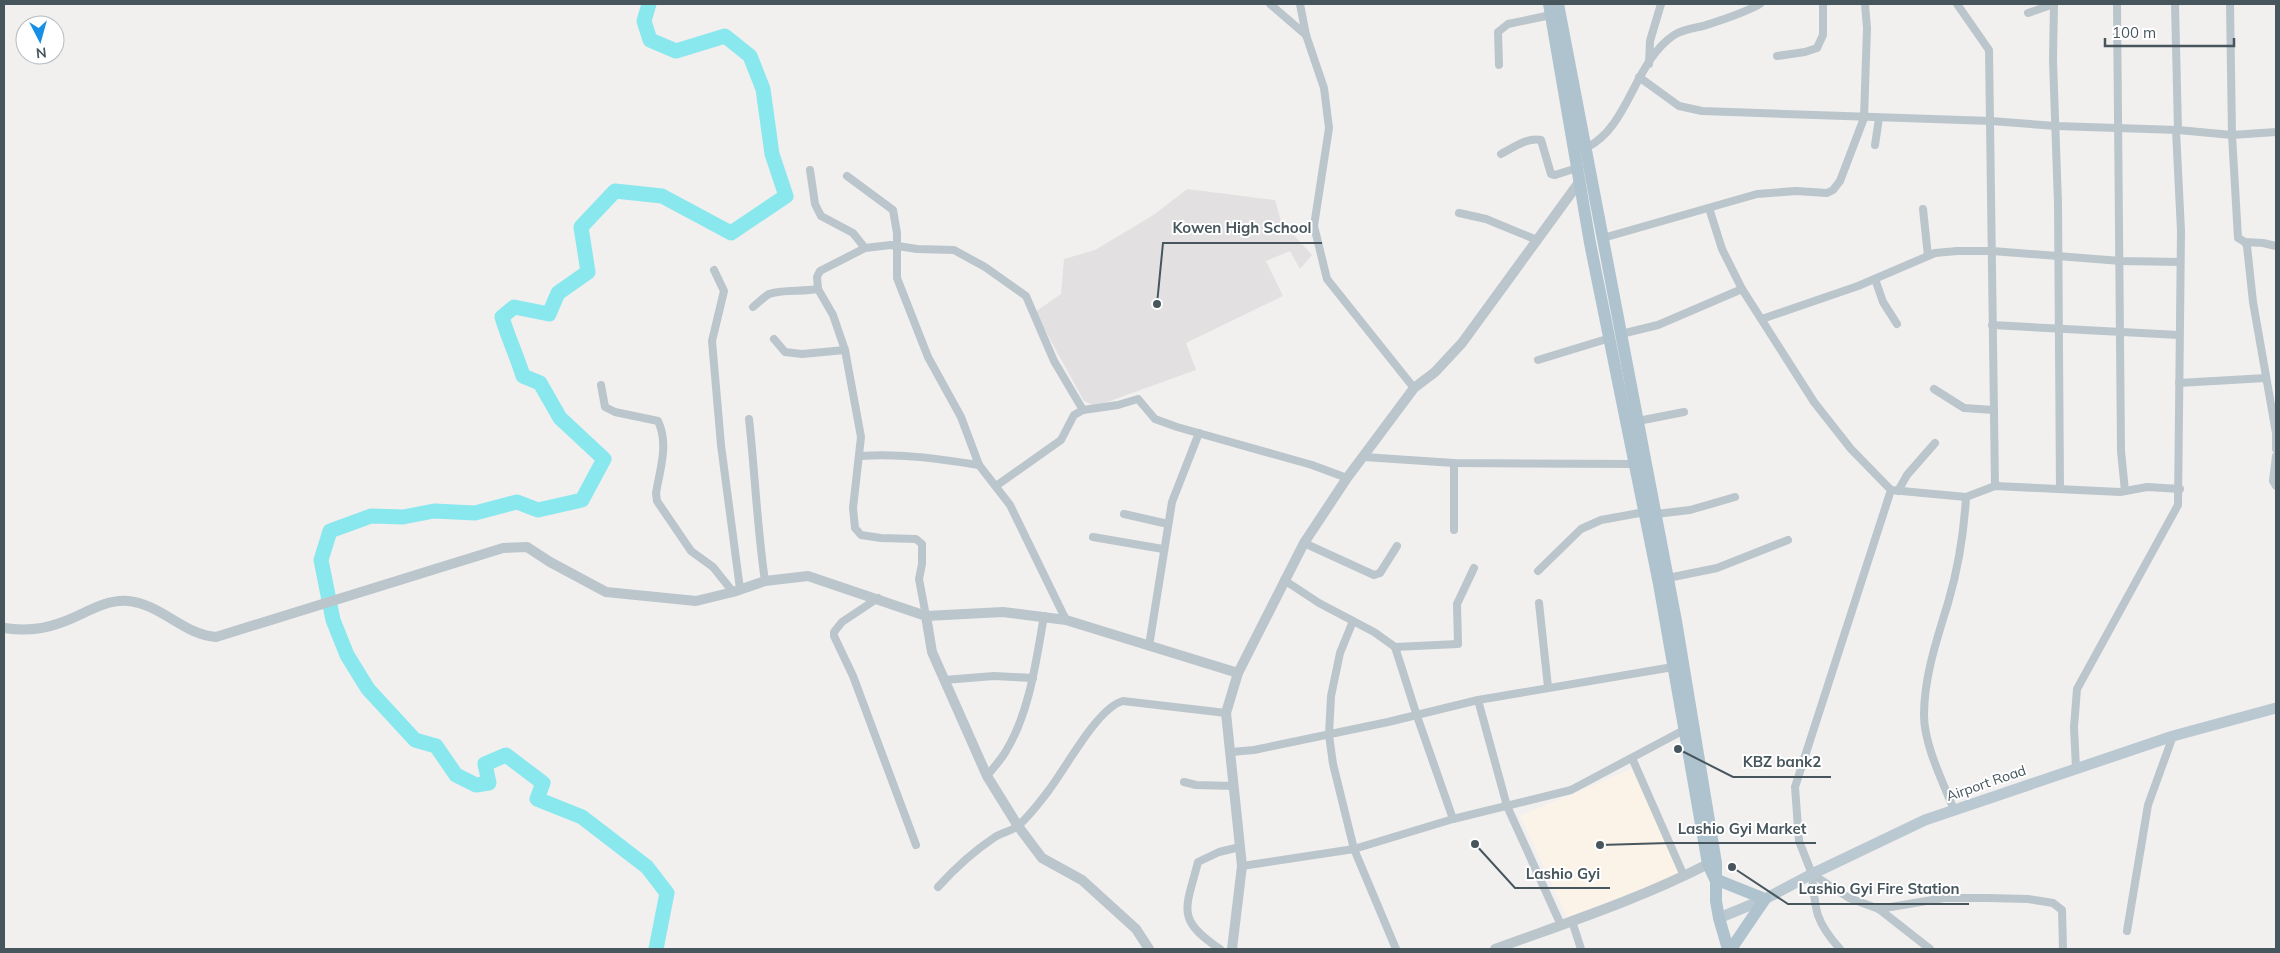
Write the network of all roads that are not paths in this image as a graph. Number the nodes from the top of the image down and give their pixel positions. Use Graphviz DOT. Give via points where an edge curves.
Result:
graph roads {
  1 [pos="1270,4"];
  2 [pos="1300,4"];
  3 [pos="1558,4"];
  4 [pos="1660,4"];
  5 [pos="1760,4"];
  6 [pos="1823,4"];
  7 [pos="1865,4"];
  8 [pos="1957,4"];
  9 [pos="2054,4"];
  10 [pos="2117,4"];
  11 [pos="2174,4"];
  12 [pos="2230,4"];
  13 [pos="1550,9"];
  14 [pos="2028,13"];
  15 [pos="1306,35"];
  16 [pos="1778,56"];
  17 [pos="1649,64"];
  18 [pos="1499,65"];
  19 [pos="1640,77"];
  20 [pos="1864,118"];
  21 [pos="1879,118"];
  22 [pos="1991,121"];
  23 [pos="2056,126"];
  24 [pos="2118,129"];
  25 [pos="2177,130"];
  26 [pos="2276,132"];
  27 [pos="2232,135"];
  28 [pos="1875,145"];
  29 [pos="1586,148"];
  30 [pos="1501,154"];
  31 [pos="810,170"];
  32 [pos="1578,175"];
  33 [pos="847,176"];
  34 [pos="1709,208"];
  35 [pos="1923,209"];
  36 [pos="1459,212"];
  37 [pos="1603,238"];
  38 [pos="1537,240"];
  39 [pos="2245,242"];
  40 [pos="896,246"];
  41 [pos="2276,246"];
  42 [pos="864,248"];
  43 [pos="1992,251"];
  44 [pos="1928,256"];
  45 [pos="2058,257"];
  46 [pos="2121,261"];
  47 [pos="2180,262"];
  48 [pos="714,270"];
  49 [pos="1876,279"];
  50 [pos="818,289"];
  51 [pos="1742,289"];
  52 [pos="753,307"];
  53 [pos="1762,319"];
  54 [pos="1897,324"];
  55 [pos="1992,325"];
  56 [pos="2058,329"];
  57 [pos="2121,331"];
  58 [pos="2179,335"];
  59 [pos="1616,336"];
  60 [pos="774,339"];
  61 [pos="845,350"];
  62 [pos="1538,360"];
  63 [pos="2266,378"];
  64 [pos="2179,383"];
  65 [pos="601,385"];
  66 [pos="1414,388"];
  67 [pos="1934,390"];
  68 [pos="1083,410"];
  69 [pos="1994,410"];
  70 [pos="1684,412"];
  71 [pos="749,419"];
  72 [pos="1638,421"];
  73 [pos="1199,433"];
  74 [pos="1935,443"];
  75 [pos="2276,449"];
  76 [pos="860,456"];
  77 [pos="2276,456"];
  78 [pos="1364,457"];
  79 [pos="1454,464"];
  80 [pos="1635,464"];
  81 [pos="979,465"];
  82 [pos="1347,478"];
  83 [pos="996,486"];
  84 [pos="1995,486"];
  85 [pos="2276,486"];
  86 [pos="2060,489"];
  87 [pos="2180,489"];
  88 [pos="1894,491"];
  89 [pos="2125,491"];
  90 [pos="1735,497"];
  91 [pos="1966,497"];
  92 [pos="1650,513"];
  93 [pos="1124,514"];
  94 [pos="1168,524"];
  95 [pos="1454,530"];
  96 [pos="1093,537"];
  97 [pos="1788,540"];
  98 [pos="1304,543"];
  99 [pos="1397,546"];
  100 [pos="1163,549"];
  101 [pos="1474,568"];
  102 [pos="1538,571"];
  103 [pos="1668,578"];
  104 [pos="1284,580"];
  105 [pos="765,582"];
  106 [pos="736,591"];
  107 [pos="878,598"];
  108 [pos="1539,603"];
  109 [pos="926,616"];
  110 [pos="1044,616"];
  111 [pos="1066,620"];
  112 [pos="1353,621"];
  113 [pos="4,628"];
  114 [pos="1149,646"];
  115 [pos="1395,646"];
  116 [pos="1673,667"];
  117 [pos="1238,673"];
  118 [pos="1033,678"];
  119 [pos="944,680"];
  120 [pos="1548,686"];
  121 [pos="1478,700"];
  122 [pos="2276,708"];
  123 [pos="1226,714"];
  124 [pos="1417,716"];
  125 [pos="1684,730"];
  126 [pos="1328,735"];
  127 [pos="2173,736"];
  128 [pos="1231,752"];
  129 [pos="1632,758"];
  130 [pos="2076,768"];
  131 [pos="987,776"];
  132 [pos="1184,782"];
  133 [pos="1234,786"];
  134 [pos="1507,806"];
  135 [pos="1954,810"];
  136 [pos="1453,819"];
  137 [pos="1018,826"];
  138 [pos="916,845"];
  139 [pos="1240,848"];
  140 [pos="1354,848"];
  141 [pos="1708,864"];
  142 [pos="1242,866"];
  143 [pos="1812,874"];
  144 [pos="1684,876"];
  145 [pos="1715,879"];
  146 [pos="938,886"];
  147 [pos="1765,899"];
  148 [pos="1879,909"];
  149 [pos="1719,918"];
  150 [pos="1572,921"];
  151 [pos="1561,925"];
  152 [pos="2127,931"];
  153 [pos="1148,949"];
  154 [pos="1220,949"];
  155 [pos="1232,949"];
  156 [pos="1396,949"];
  157 [pos="1495,949"];
  158 [pos="1581,949"];
  159 [pos="1730,949"];
  160 [pos="1840,949"];
  161 [pos="1930,949"];
  162 [pos="2063,949"];
  1 -- 15 [label="street"];
  2 -- 15 [label="street"];
  3 -- 29 [label="main road"];
  4 -- 17 [label="street" via="1650,41"];
  5 -- 17 [label="street" via="1675,34 1661,46"];
  6 -- 16 [label="street" via="1823,35 1817,48"];
  7 -- 20 [label="street"];
  8 -- 22 [label="street" via="1989,50"];
  9 -- 14 [label="street"];
  9 -- 23 [label="street"];
  10 -- 24 [label="street"];
  11 -- 25 [label="street"];
  12 -- 27 [label="street"];
  13 -- 18 [label="street" via="1508,24 1498,32"];
  13 -- 32 [label="main road"];
  15 -- 66 [label="street" via="1324,88 1329,128 1314,226 1320,258 1327,278"];
  17 -- 19 [label="street"];
  19 -- 20 [label="street" via="1679,106 1702,111"];
  19 -- 29 [label="street" via="1610,129 1598,142"];
  20 -- 21 [label="street"];
  20 -- 34 [label="street" via="1840,181 1833,190 1827,193 1757,194"];
  21 -- 22 [label="street"];
  21 -- 28 [label="street"];
  22 -- 23 [label="street"];
  22 -- 43 [label="street"];
  23 -- 24 [label="street"];
  23 -- 45 [label="street"];
  24 -- 25 [label="street"];
  24 -- 46 [label="street"];
  25 -- 27 [label="street"];
  25 -- 47 [label="street"];
  26 -- 27 [label="street"];
  27 -- 39 [label="street" via="2238,238"];
  29 -- 37 [label="main road"];
  30 -- 32 [label="street" via="1531,140 1541,140 1551,174"];
  31 -- 42 [label="street" via="821,216 853,233"];
  32 -- 38 [label="street"];
  32 -- 59 [label="main road"];
  33 -- 40 [label="street" via="893,210"];
  34 -- 37 [label="street"];
  34 -- 51 [label="street" via="1722,249"];
  35 -- 44 [label="street"];
  36 -- 38 [label="street" via="1486,219"];
  37 -- 59 [label="main road"];
  38 -- 66 [label="street" via="1462,343 1435,372"];
  39 -- 41 [label="street"];
  39 -- 63 [label="street"];
  40 -- 42 [label="street"];
  40 -- 68 [label="street" via="954,250 1026,296 1054,361"];
  40 -- 81 [label="street" via="897,278 928,358 962,417"];
  42 -- 50 [label="street" via="820,271"];
  43 -- 44 [label="street" via="1957,251"];
  43 -- 45 [label="street"];
  43 -- 55 [label="street"];
  44 -- 49 [label="street"];
  45 -- 46 [label="street"];
  45 -- 56 [label="street"];
  46 -- 47 [label="street"];
  46 -- 57 [label="street"];
  47 -- 58 [label="street"];
  48 -- 106 [label="street" via="724,291 712,341"];
  49 -- 53 [label="street"];
  49 -- 54 [label="street"];
  50 -- 52 [label="street" via="769,295"];
  50 -- 61 [label="street" via="833,315"];
  51 -- 53 [label="street"];
  51 -- 59 [label="street" via="1658,325"];
  53 -- 88 [label="street" via="1814,402 1851,449"];
  55 -- 56 [label="street"];
  55 -- 69 [label="street"];
  56 -- 57 [label="street"];
  56 -- 86 [label="street"];
  57 -- 58 [label="street"];
  57 -- 89 [label="street" via="2121,451"];
  58 -- 64 [label="street"];
  59 -- 62 [label="street"];
  59 -- 72 [label="main road"];
  59 -- 80 [label="main road"];
  60 -- 61 [label="street" via="785,352 802,354"];
  61 -- 76 [label="street" via="861,437"];
  63 -- 64 [label="street"];
  63 -- 75 [label="street"];
  64 -- 87 [label="street"];
  65 -- 106 [label="street" via="605,407 658,421 665,442 657,501 691,551 713,567"];
  66 -- 78 [label="street"];
  67 -- 69 [label="street" via="1964,408"];
  68 -- 73 [label="street" via="1138,399 1155,418"];
  68 -- 83 [label="street" via="1074,415 1061,440"];
  69 -- 84 [label="street"];
  70 -- 72 [label="street"];
  71 -- 105 [label="street"];
  72 -- 92 [label="main road"];
  73 -- 82 [label="street"];
  73 -- 94 [label="street" via="1172,502"];
  74 -- 88 [label="street"];
  76 -- 81 [label="street" via="920,456"];
  76 -- 109 [label="street" via="854,492 855,528 861,535 916,539 922,544 919,579"];
  77 -- 85 [label="street" via="2273,481"];
  78 -- 79 [label="street"];
  78 -- 82 [label="street"];
  79 -- 80 [label="street"];
  79 -- 95 [label="street"];
  80 -- 92 [label="main road"];
  81 -- 83 [label="street"];
  82 -- 98 [label="street"];
  83 -- 111 [label="street" via="1010,505"];
  84 -- 86 [label="street"];
  84 -- 91 [label="street"];
  86 -- 89 [label="street"];
  87 -- 89 [label="street" via="2146,487"];
  87 -- 130 [label="street" via="2178,505 2077,689 2074,727"];
  88 -- 91 [label="street"];
  88 -- 143 [label="street" via="1795,787 1799,841"];
  90 -- 92 [label="street" via="1690,510"];
  91 -- 135 [label="street" via="1956,572 1930,674 1924,716 1929,742"];
  92 -- 102 [label="street" via="1601,520 1581,529"];
  92 -- 103 [label="main road"];
  92 -- 116 [label="main road"];
  93 -- 94 [label="street"];
  94 -- 100 [label="street"];
  96 -- 100 [label="street"];
  97 -- 103 [label="street" via="1717,568"];
  98 -- 99 [label="street" via="1374,575 1380,573"];
  98 -- 104 [label="street"];
  100 -- 114 [label="street"];
  101 -- 115 [label="street" via="1457,604 1458,644"];
  103 -- 145 [label="main road" via="1716,863"];
  104 -- 112 [label="street"];
  104 -- 117 [label="street"];
  105 -- 106 [label="street"];
  105 -- 107 [label="street" via="808,576"];
  106 -- 113 [label="street" via="696,602 606,592 527,547 503,548 216,637 204,636 161,611 128,601 97,606 60,623 24,632"];
  107 -- 109 [label="street"];
  107 -- 138 [label="street" via="842,622 834,636 853,676"];
  108 -- 120 [label="street"];
  109 -- 110 [label="street" via="1003,612"];
  109 -- 119 [label="street" via="932,652"];
  110 -- 111 [label="street"];
  110 -- 118 [label="street"];
  111 -- 114 [label="street"];
  112 -- 115 [label="street"];
  112 -- 126 [label="street" via="1340,653"];
  114 -- 117 [label="street"];
  115 -- 124 [label="street"];
  116 -- 120 [label="street"];
  116 -- 125 [label="main road"];
  117 -- 123 [label="street"];
  118 -- 119 [label="street" via="994,676"];
  118 -- 131 [label="street" via="1019,727 1006,753"];
  119 -- 131 [label="street"];
  120 -- 121 [label="street"];
  121 -- 124 [label="street"];
  121 -- 134 [label="street"];
  122 -- 127 [label="main road, Airport Road"];
  123 -- 128 [label="street"];
  123 -- 137 [label="street" via="1123,701 1114,703 1080,743 1048,792"];
  124 -- 126 [label="street"];
  124 -- 136 [label="street"];
  125 -- 129 [label="street"];
  125 -- 141 [label="main road"];
  126 -- 128 [label="street"];
  126 -- 140 [label="street"];
  127 -- 130 [label="main road, Airport Road"];
  127 -- 152 [label="street" via="2148,805"];
  128 -- 133 [label="street"];
  129 -- 134 [label="street" via="1571,790"];
  129 -- 144 [label="street"];
  130 -- 135 [label="main road, Airport Road"];
  131 -- 137 [label="street"];
  132 -- 133 [label="street"];
  133 -- 139 [label="street"];
  134 -- 136 [label="street"];
  134 -- 151 [label="street"];
  135 -- 143 [label="main road, Airport Road" via="1925,820"];
  136 -- 140 [label="street"];
  137 -- 146 [label="street" via="978,849"];
  137 -- 153 [label="street" via="1042,858 1082,880 1136,929"];
  139 -- 142 [label="street"];
  139 -- 154 [label="street" via="1219,852 1198,862 1186,909 1192,926"];
  140 -- 142 [label="street"];
  140 -- 156 [label="street"];
  141 -- 144 [label="street"];
  141 -- 145 [label="main road"];
  142 -- 155 [label="street"];
  143 -- 147 [label="main road, Airport Road"];
  143 -- 148 [label="street" via="1849,898"];
  143 -- 160 [label="street" via="1815,910 1827,934"];
  144 -- 150 [label="street"];
  145 -- 147 [label="main road"];
  145 -- 149 [label="main road"];
  147 -- 149 [label="main road, Airport Road"];
  147 -- 159 [label="main road"];
  148 -- 161 [label="street"];
  148 -- 162 [label="street" via="1944,898 2028,899 2053,903 2062,910"];
  149 -- 159 [label="main road"];
  150 -- 151 [label="street"];
  150 -- 158 [label="street"];
  151 -- 157 [label="street"];
}
